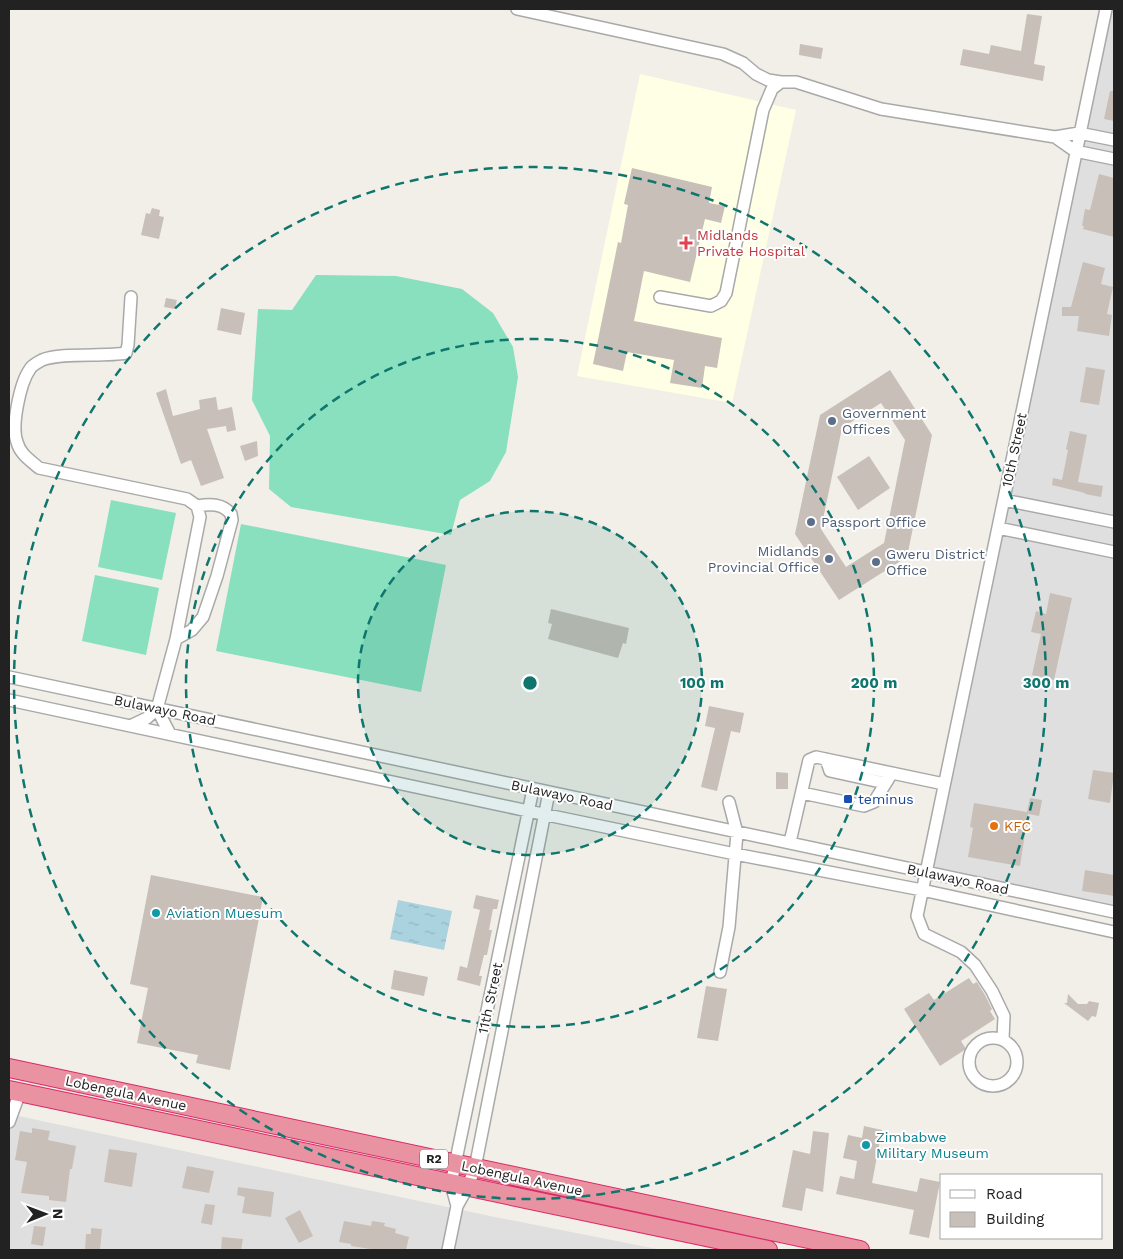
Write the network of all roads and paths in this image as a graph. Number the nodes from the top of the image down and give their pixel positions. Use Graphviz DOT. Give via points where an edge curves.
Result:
graph roads {
  1 [pos="518,9"];
  2 [pos="1106,9"];
  3 [pos="781,82"];
  4 [pos="1079,133"];
  5 [pos="1055,137"];
  6 [pos="1114,140"];
  7 [pos="1075,151"];
  8 [pos="1114,159"];
  9 [pos="131,297"];
  10 [pos="660,297"];
  11 [pos="1004,500"];
  12 [pos="197,506"];
  13 [pos="1114,522"];
  14 [pos="998,528"];
  15 [pos="1114,552"];
  16 [pos="176,639"];
  17 [pos="9,677"];
  18 [pos="9,700"];
  19 [pos="157,708"];
  20 [pos="130,726"];
  21 [pos="170,734"];
  22 [pos="826,759"];
  23 [pos="892,772"];
  24 [pos="885,783"];
  25 [pos="944,784"];
  26 [pos="532,788"];
  27 [pos="549,792"];
  28 [pos="802,792"];
  29 [pos="729,802"];
  30 [pos="528,811"];
  31 [pos="544,814"];
  32 [pos="738,832"];
  33 [pos="790,842"];
  34 [pos="735,854"];
  35 [pos="925,872"];
  36 [pos="922,890"];
  37 [pos="1114,912"];
  38 [pos="1114,932"];
  39 [pos="720,972"];
  40 [pos="1003,1039"];
  41 [pos="9,1068"];
  42 [pos="14,1091"];
  43 [pos="9,1122"];
  44 [pos="455,1164"];
  45 [pos="475,1168"];
  46 [pos="459,1186"];
  47 [pos="457,1206"];
  48 [pos="848,1249"];
  49 [pos="448,1250"];
  50 [pos="768,1250"];
  1 -- 3 [label="street" via="723,54 768,80"];
  2 -- 4 [label="street, 10th Street"];
  3 -- 5 [label="street" via="796,82 881,108"];
  3 -- 10 [label="street" via="772,89 763,110 726,293 721,301 711,306"];
  4 -- 5 [label="street"];
  4 -- 6 [label="street"];
  4 -- 7 [label="street, 10th Street"];
  5 -- 7 [label="street"];
  7 -- 8 [label="street"];
  7 -- 11 [label="street, 10th Street"];
  9 -- 12 [label="street" via="126,353 43,359 31,367 20,390 16,441 22,454 39,468 187,499"];
  11 -- 13 [label="street"];
  11 -- 14 [label="street, 10th Street"];
  12 -- 16 [label="street" via="200,517"];
  12 -- 16 [label="street" via="222,506 231,514 232,520 203,617 192,630"];
  14 -- 15 [label="street"];
  14 -- 25 [label="street, 10th Street"];
  16 -- 19 [label="street"];
  17 -- 19 [label="street, Bulawayo Road"];
  18 -- 20 [label="street, Bulawayo Road"];
  19 -- 20 [label="street" via="147,718"];
  19 -- 21 [label="street"];
  19 -- 26 [label="street, Bulawayo Road"];
  20 -- 21 [label="street, Bulawayo Road"];
  21 -- 30 [label="street, Bulawayo Road"];
  22 -- 23 [label="street"];
  22 -- 24 [label="street" via="830,771"];
  22 -- 28 [label="street" via="816,757 809,760"];
  23 -- 24 [label="street"];
  23 -- 25 [label="street"];
  24 -- 28 [label="street" via="874,802 864,806"];
  25 -- 35 [label="street, 10th Street"];
  26 -- 27 [label="street, Bulawayo Road"];
  26 -- 30 [label="street, 11th Street"];
  27 -- 31 [label="street, 11th Street"];
  27 -- 32 [label="street, Bulawayo Road"];
  28 -- 33 [label="street"];
  29 -- 32 [label="street"];
  30 -- 31 [label="street, Bulawayo Road"];
  30 -- 44 [label="street, 11th Street"];
  31 -- 34 [label="street, Bulawayo Road"];
  31 -- 45 [label="street, 11th Street"];
  32 -- 33 [label="street, Bulawayo Road"];
  32 -- 34 [label="street"];
  33 -- 35 [label="street, Bulawayo Road"];
  34 -- 36 [label="street, Bulawayo Road"];
  34 -- 39 [label="street" via="729,927"];
  35 -- 36 [label="street, 10th Street"];
  35 -- 37 [label="street, Bulawayo Road"];
  36 -- 38 [label="street, Bulawayo Road"];
  36 -- 40 [label="street, 10th Street" via="918,916 924,934 961,952 975,965 1004,1016"];
  40 -- 40 [label="street" via="1016,1051 1017,1068 1008,1082 991,1087 975,1080 968,1065 972,1048 986,1038"];
  41 -- 44 [label="highway, Lobengula Avenue / R2"];
  42 -- 43 [label="street"];
  42 -- 46 [label="highway, Lobengula Avenue / R2"];
  44 -- 45 [label="highway, Lobengula Avenue / R2"];
  44 -- 46 [label="street, 11th Street"];
  45 -- 46 [label="street, 11th Street"];
  45 -- 48 [label="highway, Lobengula Avenue / R2"];
  46 -- 47 [label="street, 11th Street"];
  46 -- 47 [label="street, 11th Street"];
  46 -- 50 [label="highway, Lobengula Avenue / R2"];
  47 -- 49 [label="street, 11th Street"];
}
